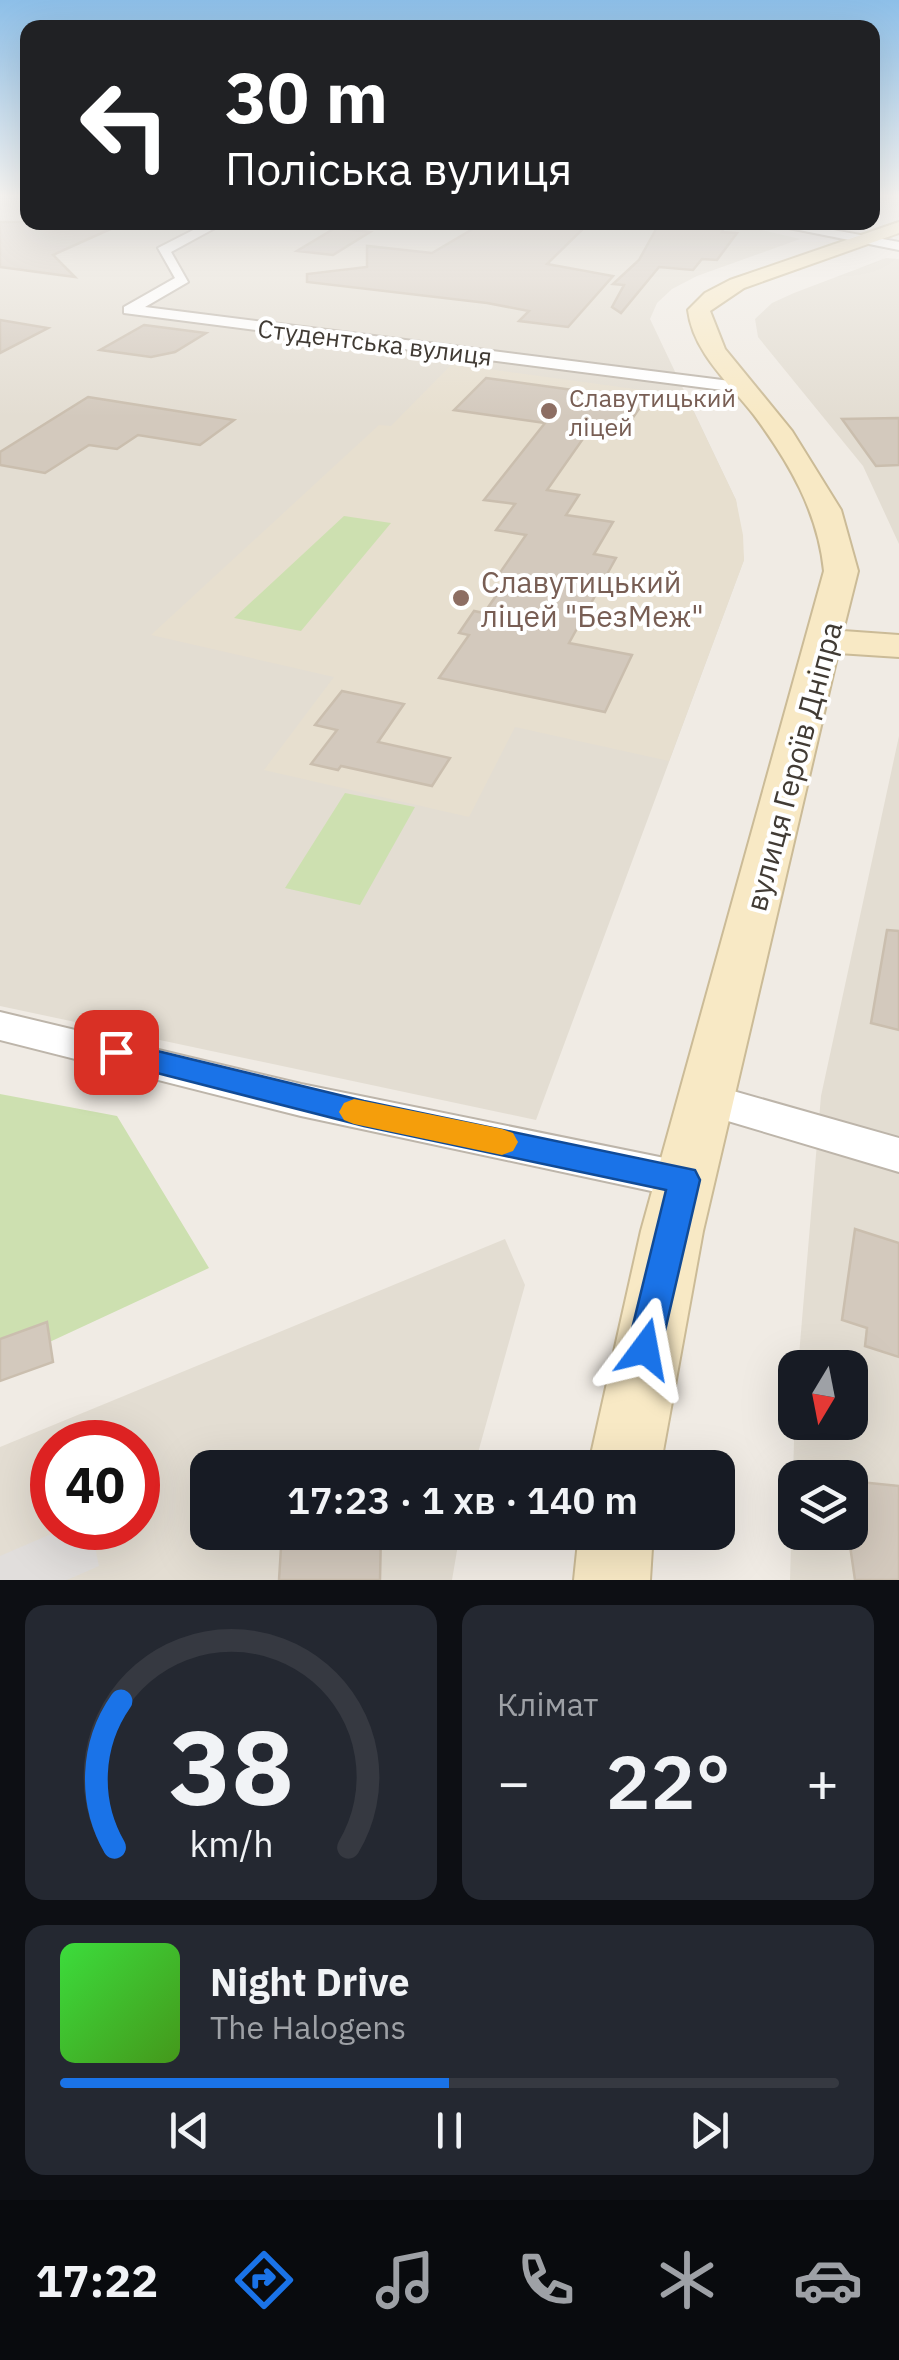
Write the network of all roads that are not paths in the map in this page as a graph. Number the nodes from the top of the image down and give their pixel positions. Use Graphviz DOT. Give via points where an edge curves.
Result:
graph roads {
  1 [pos="176,270"];
  2 [pos="777,270"];
  3 [pos="746,388"];
  4 [pos="826,641"];
  5 [pos="899,646"];
  6 [pos="0,1026"];
  7 [pos="705,1098"];
  8 [pos="899,1155"];
  9 [pos="684,1180"];
  10 [pos="628,1450"];
  11 [pos="614,1550"];
  12 [pos="612,1580"];
  1 -- 3 [label="street, Студентська вулиця" via="183,279 129,310"];
  2 -- 3 [label="street, вулиця Героїв Дніпра" via="701,307 700,328"];
  3 -- 4 [label="street, вулиця Героїв Дніпра" via="810,478 835,533 841,571"];
  4 -- 5 [label="street"];
  4 -- 7 [label="street, вулиця Героїв Дніпра"];
  6 -- 9 [label="street" via="348,1110"];
  7 -- 8 [label="street"];
  7 -- 9 [label="street, вулиця Героїв Дніпра"];
  9 -- 10 [label="street, вулиця Героїв Дніпра"];
  11 -- 12 [label="street"];
}
